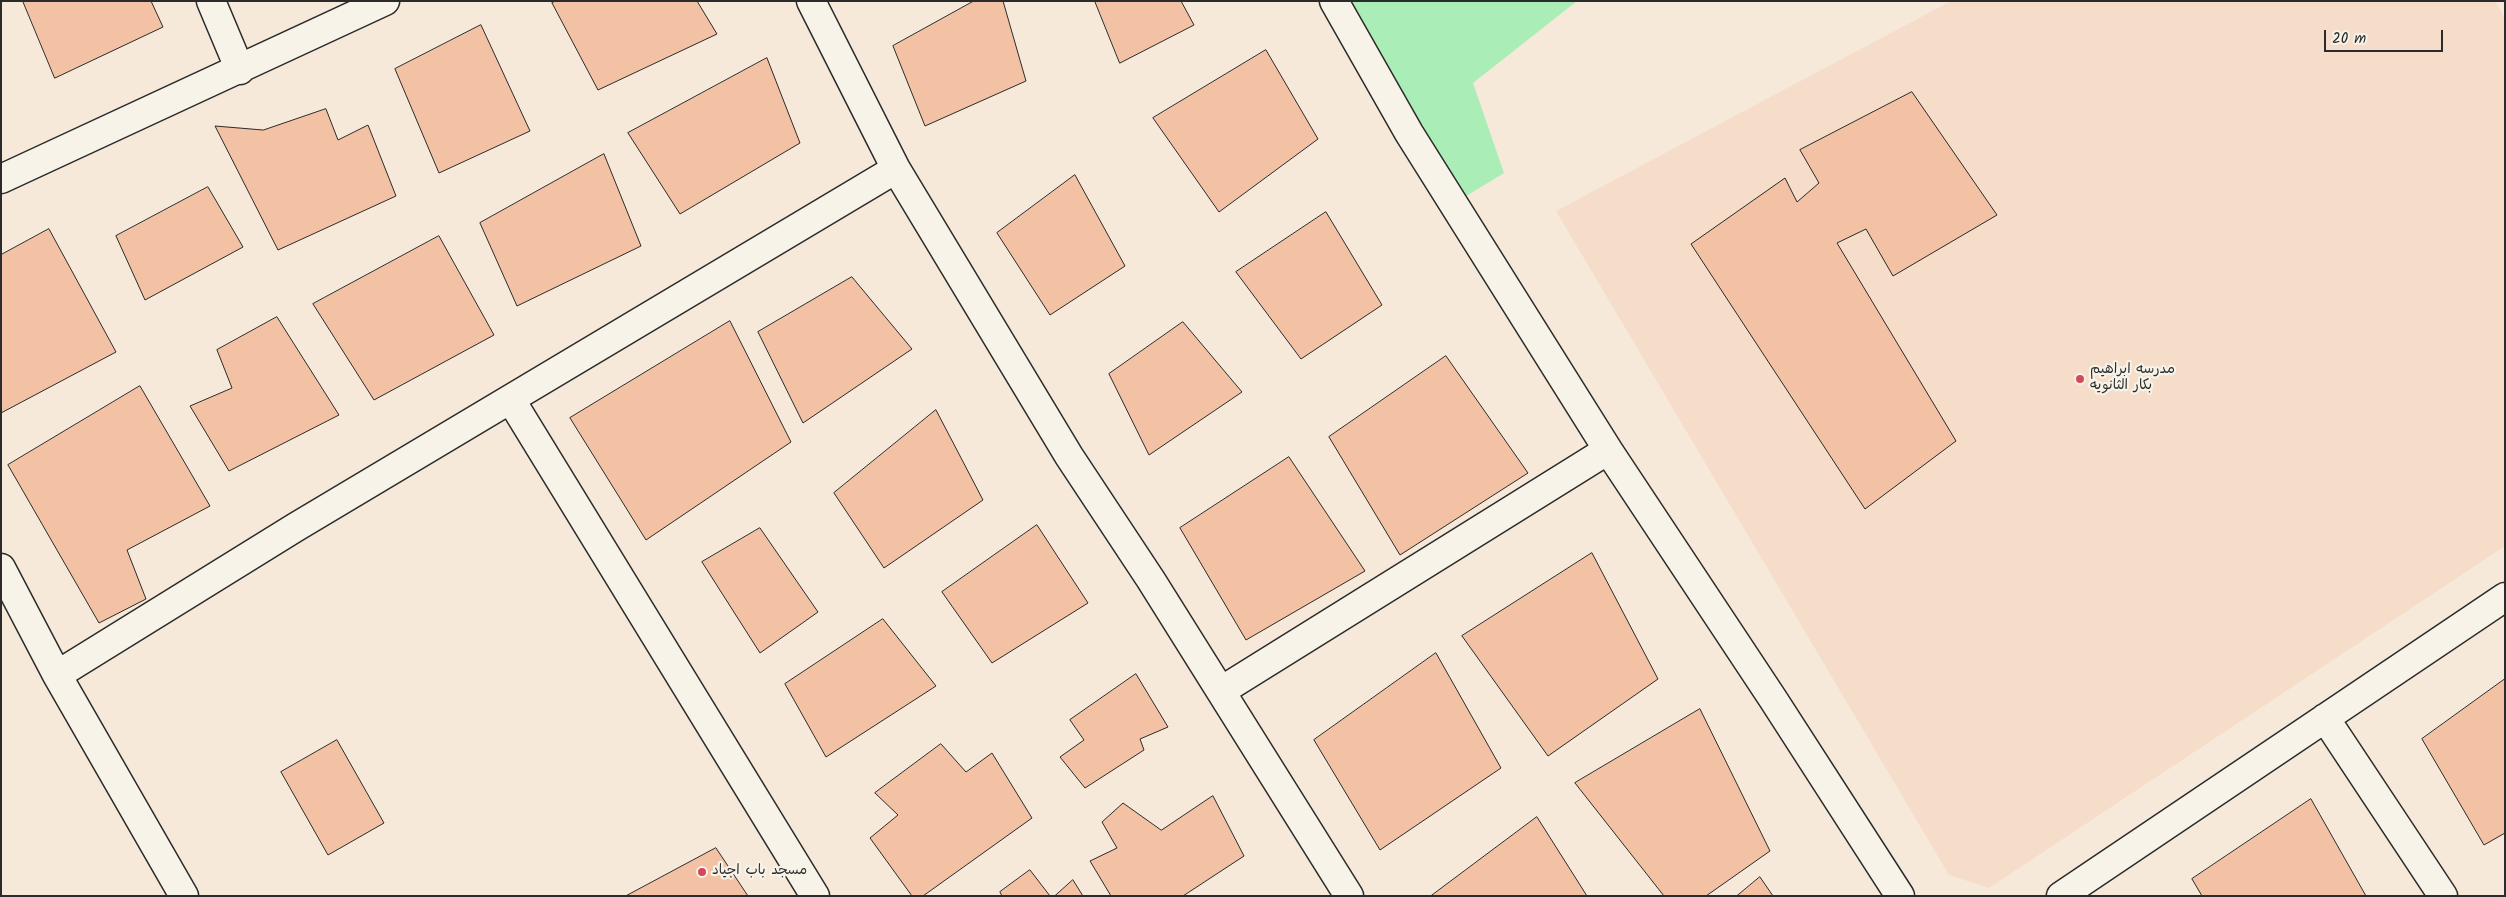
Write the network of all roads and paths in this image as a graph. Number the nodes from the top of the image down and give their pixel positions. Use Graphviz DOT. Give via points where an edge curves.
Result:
graph roads {
  1 [pos="211,1"];
  2 [pos="385,1"];
  3 [pos="811,1"];
  4 [pos="1334,1"];
  5 [pos="240,70"];
  6 [pos="896,169"];
  7 [pos="1,179"];
  8 [pos="511,400"];
  9 [pos="1608,450"];
  10 [pos="1,568"];
  11 [pos="2505,597"];
  12 [pos="57,675"];
  13 [pos="1221,691"];
  14 [pos="2325,718"];
  15 [pos="184,896"];
  16 [pos="815,896"];
  17 [pos="1349,896"];
  18 [pos="1900,896"];
  19 [pos="2061,896"];
  20 [pos="2443,896"];
  1 -- 5 [label="street"];
  2 -- 5 [label="street"];
  3 -- 6 [label="street"];
  4 -- 9 [label="street" via="1409,133"];
  5 -- 7 [label="street"];
  6 -- 8 [label="street"];
  6 -- 13 [label="street" via="1070,456"];
  8 -- 12 [label="street" via="296,526"];
  8 -- 16 [label="street"];
  9 -- 13 [label="street"];
  9 -- 18 [label="street"];
  10 -- 12 [label="street"];
  11 -- 14 [label="street"];
  12 -- 15 [label="street"];
  13 -- 17 [label="street"];
  14 -- 19 [label="street"];
  14 -- 20 [label="street"];
}
